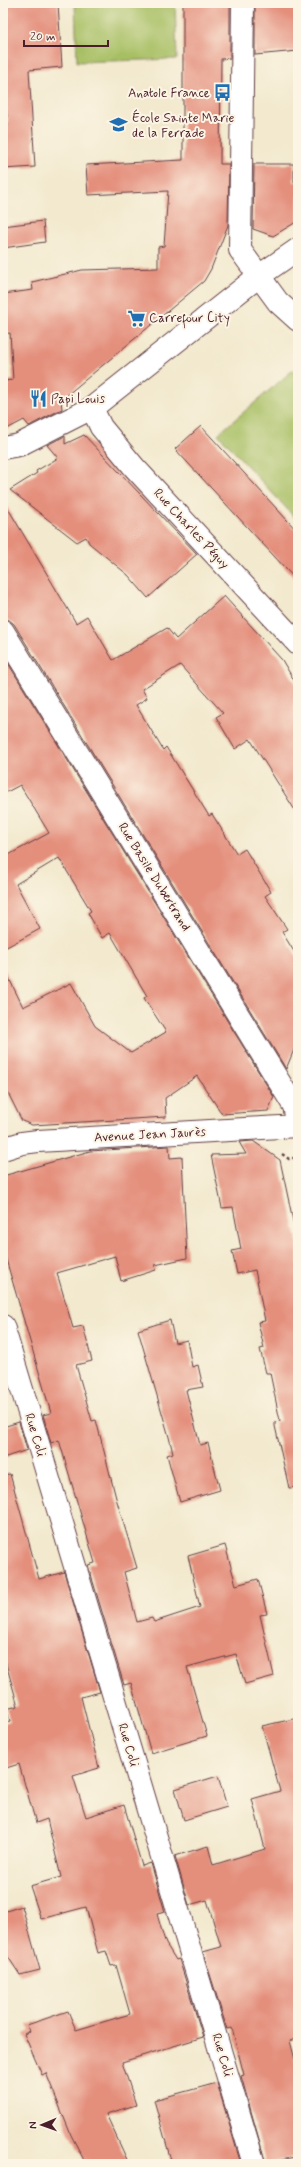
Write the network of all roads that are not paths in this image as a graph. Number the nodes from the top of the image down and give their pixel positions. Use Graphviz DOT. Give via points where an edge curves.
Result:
graph roads {
  1 [pos="243,3"];
  2 [pos="298,249"];
  3 [pos="259,276"];
  4 [pos="298,320"];
  5 [pos="92,408"];
  6 [pos="3,448"];
  7 [pos="3,631"];
  8 [pos="298,644"];
  9 [pos="298,1126"];
  10 [pos="4,1146"];
  11 [pos="3,1326"];
  12 [pos="254,2164"];
  1 -- 3 [label="street" via="240,250"];
  2 -- 3 [label="street"];
  3 -- 4 [label="street" via="278,302"];
  3 -- 5 [label="street"];
  5 -- 6 [label="street" via="20,445"];
  5 -- 8 [label="street, Rue Charles Péguy" via="101,428 134,467"];
  7 -- 9 [label="street, Rue Basile Dubertrand" via="294,1106"];
  9 -- 10 [label="street, Avenue Jean Jaurès" via="38,1141"];
  11 -- 12 [label="street, Rue Coli"];
}
